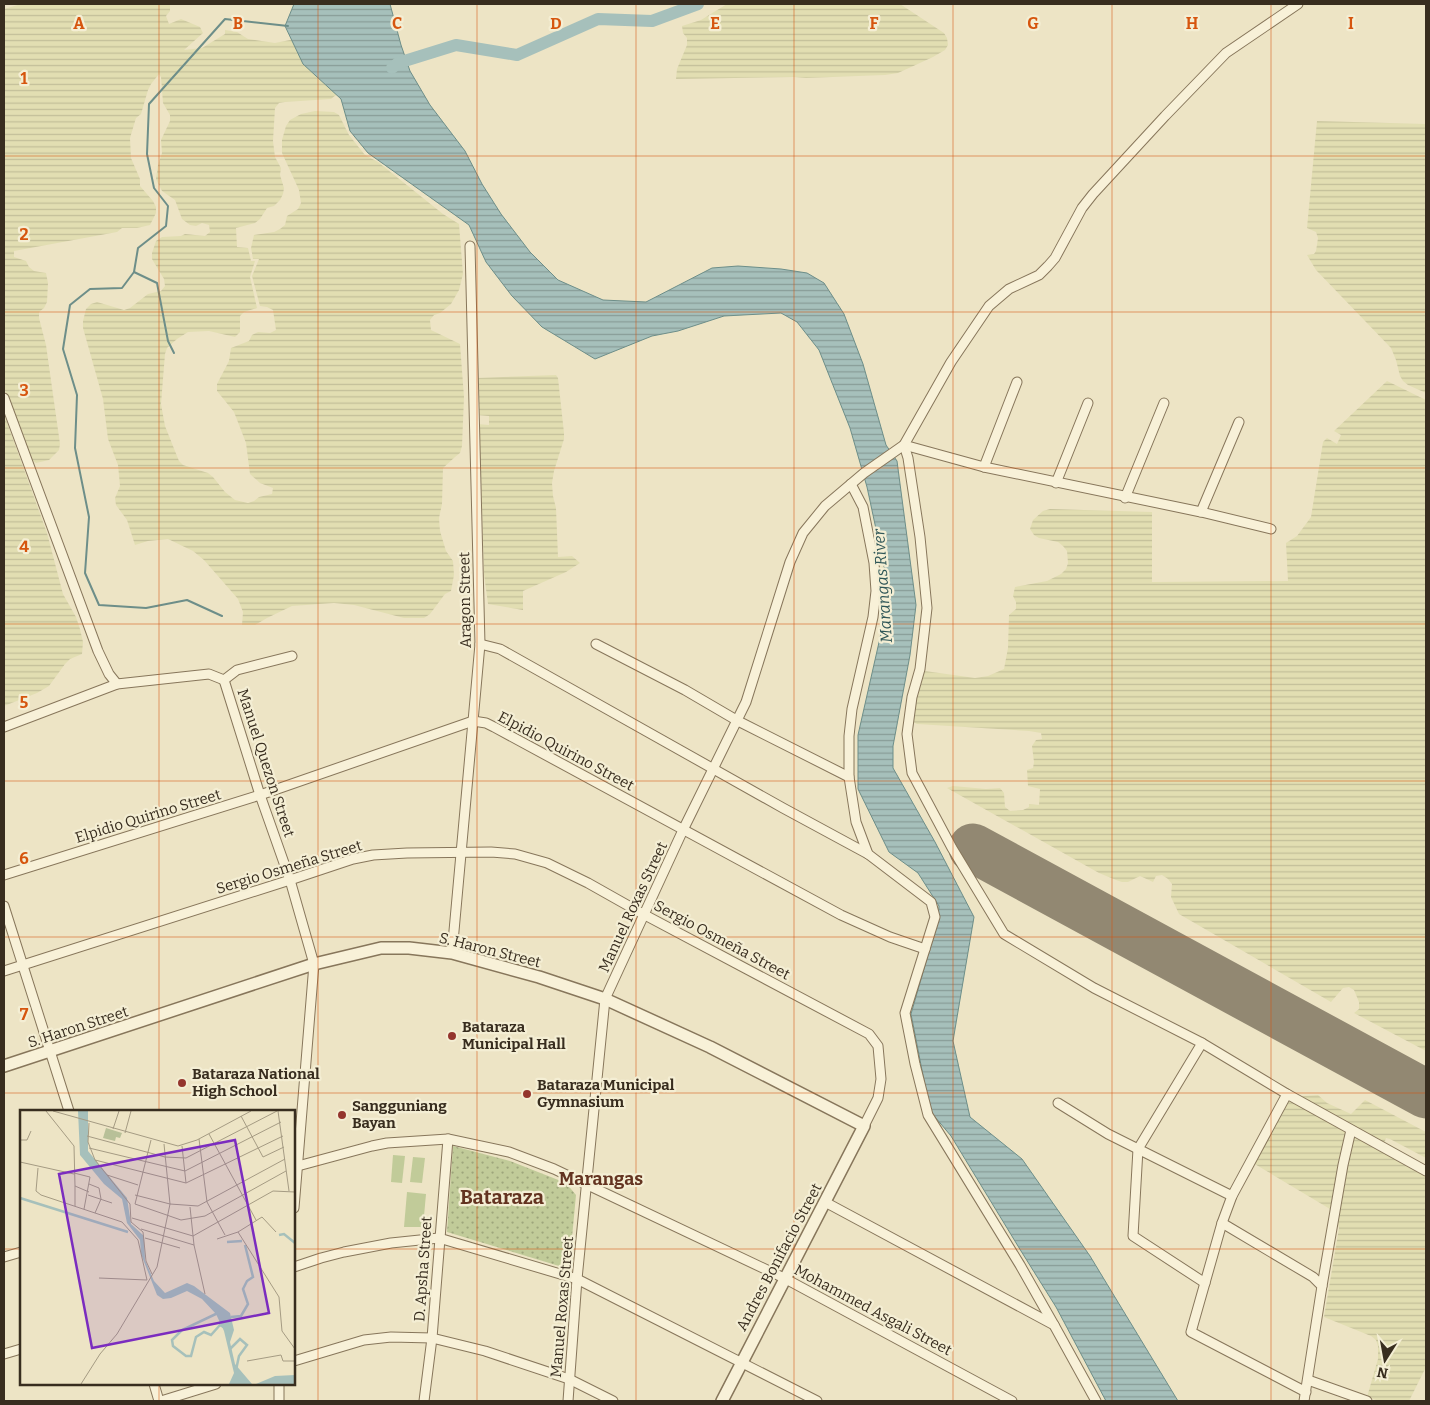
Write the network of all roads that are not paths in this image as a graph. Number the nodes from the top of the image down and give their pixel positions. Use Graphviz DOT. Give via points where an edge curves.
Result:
graph roads {
  1 [pos="1298,4"];
  2 [pos="470,246"];
  3 [pos="1017,382"];
  4 [pos="4,398"];
  5 [pos="1088,403"];
  6 [pos="1164,403"];
  7 [pos="1239,422"];
  8 [pos="904,444"];
  9 [pos="984,467"];
  10 [pos="1056,483"];
  11 [pos="851,484"];
  12 [pos="1126,498"];
  13 [pos="1201,512"];
  14 [pos="1271,529"];
  15 [pos="480,644"];
  16 [pos="596,644"];
  17 [pos="292,656"];
  18 [pos="224,680"];
  19 [pos="117,684"];
  20 [pos="473,720"];
  21 [pos="738,721"];
  22 [pos="4,727"];
  23 [pos="714,769"];
  24 [pos="849,777"];
  25 [pos="260,795"];
  26 [pos="684,830"];
  27 [pos="460,852"];
  28 [pos="868,854"];
  29 [pos="4,875"];
  30 [pos="290,880"];
  31 [pos="4,906"];
  32 [pos="643,914"];
  33 [pos="925,949"];
  34 [pos="452,953"];
  35 [pos="314,964"];
  36 [pos="23,966"];
  37 [pos="4,971"];
  38 [pos="606,999"];
  39 [pos="1202,1043"];
  40 [pos="50,1052"];
  41 [pos="4,1066"];
  42 [pos="1287,1094"];
  43 [pos="1058,1102"];
  44 [pos="68,1110"];
  45 [pos="864,1126"];
  46 [pos="1351,1130"];
  47 [pos="448,1139"];
  48 [pos="1138,1149"];
  49 [pos="295,1167"];
  50 [pos="1426,1171"];
  51 [pos="586,1185"];
  52 [pos="1232,1196"];
  53 [pos="825,1202"];
  54 [pos="1222,1223"];
  55 [pos="439,1238"];
  56 [pos="20,1252"];
  57 [pos="4,1257"];
  58 [pos="295,1267"];
  59 [pos="784,1278"];
  60 [pos="577,1279"];
  61 [pos="1205,1283"];
  62 [pos="1322,1286"];
  63 [pos="1054,1325"];
  64 [pos="432,1338"];
  65 [pos="20,1349"];
  66 [pos="4,1354"];
  67 [pos="295,1361"];
  68 [pos="741,1362"];
  69 [pos="570,1379"];
  70 [pos="1308,1380"];
  71 [pos="154,1385"];
  72 [pos="213,1385"];
  73 [pos="279,1385"];
  74 [pos="1306,1392"];
  75 [pos="160,1401"];
  76 [pos="279,1401"];
  77 [pos="424,1401"];
  78 [pos="568,1401"];
  79 [pos="613,1401"];
  80 [pos="722,1401"];
  81 [pos="817,1401"];
  82 [pos="1012,1401"];
  83 [pos="1096,1401"];
  84 [pos="1304,1401"];
  85 [pos="1367,1401"];
  1 -- 8 [label="street" via="1214,64 1093,194 1048,266 989,306 950,362"];
  2 -- 15 [label="street, Aragon Street"];
  3 -- 9 [label="street"];
  4 -- 19 [label="street" via="98,651"];
  5 -- 10 [label="street"];
  6 -- 12 [label="street"];
  7 -- 13 [label="street"];
  8 -- 9 [label="street"];
  8 -- 11 [label="street, Manuel Roxas Street"];
  8 -- 39 [label="street" via="920,537 927,608 920,669 907,734 912,773 1004,934 1094,988"];
  9 -- 10 [label="street"];
  10 -- 12 [label="street"];
  11 -- 21 [label="street, Manuel Roxas Street" via="825,506 803,532 790,562"];
  11 -- 24 [label="street" via="863,507 876,591 852,709"];
  12 -- 13 [label="street"];
  13 -- 14 [label="street"];
  15 -- 20 [label="street, Aragon Street"];
  15 -- 23 [label="street" via="500,649"];
  16 -- 21 [label="street"];
  17 -- 18 [label="street" via="237,670"];
  18 -- 19 [label="street" via="209,674"];
  18 -- 25 [label="street, Manuel Quezon Street"];
  19 -- 22 [label="street"];
  20 -- 25 [label="street, Elpidio Quirino Street"];
  20 -- 26 [label="street, Elpidio Quirino Street" via="494,727"];
  20 -- 27 [label="street, Aragon Street"];
  21 -- 23 [label="street, Manuel Roxas Street"];
  21 -- 24 [label="street"];
  23 -- 26 [label="street, Manuel Roxas Street"];
  23 -- 28 [label="street"];
  24 -- 28 [label="street" via="856,822"];
  25 -- 29 [label="street, Elpidio Quirino Street"];
  25 -- 30 [label="street, Manuel Quezon Street"];
  26 -- 32 [label="street, Manuel Roxas Street"];
  26 -- 33 [label="street, Elpidio Quirino Street" via="841,915"];
  27 -- 30 [label="street, Sergio Osmeña Street" via="353,858"];
  27 -- 32 [label="street, Sergio Osmeña Street" via="515,854 540,860"];
  27 -- 34 [label="street, Aragon Street"];
  28 -- 33 [label="street" via="931,902 935,917"];
  30 -- 35 [label="street, Manuel Quezon Street"];
  30 -- 36 [label="street, Sergio Osmeña Street"];
  31 -- 36 [label="street"];
  32 -- 38 [label="street, Manuel Roxas Street"];
  32 -- 45 [label="street, Sergio Osmeña Street" via="869,1034 876,1041 880,1054 880,1089"];
  33 -- 63 [label="street" via="905,1013 928,1115"];
  34 -- 35 [label="street, S. Haron Street" via="381,948"];
  34 -- 38 [label="street, S. Haron Street"];
  35 -- 40 [label="street, S. Haron Street"];
  35 -- 49 [label="street, Manuel Quezon Street"];
  36 -- 37 [label="street, Sergio Osmeña Street"];
  36 -- 40 [label="street"];
  38 -- 45 [label="street, S. Haron Street" via="710,1047"];
  38 -- 51 [label="street, Manuel Roxas Street"];
  39 -- 42 [label="street"];
  39 -- 48 [label="street"];
  40 -- 41 [label="street, S. Haron Street"];
  40 -- 44 [label="street"];
  42 -- 46 [label="street"];
  42 -- 52 [label="street"];
  43 -- 48 [label="street"];
  45 -- 53 [label="street, Andres Bonifacio Street"];
  46 -- 50 [label="street"];
  46 -- 62 [label="street"];
  47 -- 49 [label="street, Mohammed Asgali Street" via="372,1146"];
  47 -- 51 [label="street, Mohammed Asgali Street" via="509,1152"];
  47 -- 55 [label="street, D. Apsha Street"];
  48 -- 52 [label="street"];
  48 -- 61 [label="street" via="1133,1236"];
  51 -- 59 [label="street, Mohammed Asgali Street"];
  51 -- 60 [label="street, Manuel Roxas Street"];
  52 -- 54 [label="street"];
  53 -- 59 [label="street, Andres Bonifacio Street"];
  53 -- 63 [label="street"];
  54 -- 61 [label="street"];
  54 -- 62 [label="street" via="1313,1277"];
  55 -- 58 [label="street" via="344,1252"];
  55 -- 60 [label="street"];
  55 -- 64 [label="street, D. Apsha Street"];
  56 -- 57 [label="street"];
  59 -- 68 [label="street, Andres Bonifacio Street"];
  59 -- 82 [label="street, Mohammed Asgali Street"];
  60 -- 68 [label="street"];
  60 -- 69 [label="street, Manuel Roxas Street"];
  61 -- 74 [label="street" via="1191,1332"];
  62 -- 70 [label="street"];
  63 -- 83 [label="street"];
  64 -- 67 [label="street" via="364,1340"];
  64 -- 69 [label="street" via="485,1351"];
  64 -- 77 [label="street, D. Apsha Street"];
  65 -- 66 [label="street"];
  68 -- 80 [label="street, Andres Bonifacio Street"];
  68 -- 81 [label="street"];
  69 -- 78 [label="street, Manuel Roxas Street"];
  69 -- 79 [label="street"];
  70 -- 74 [label="street"];
  70 -- 85 [label="street"];
  71 -- 75 [label="street"];
  72 -- 75 [label="street"];
  73 -- 76 [label="street"];
  74 -- 84 [label="street"];
}
